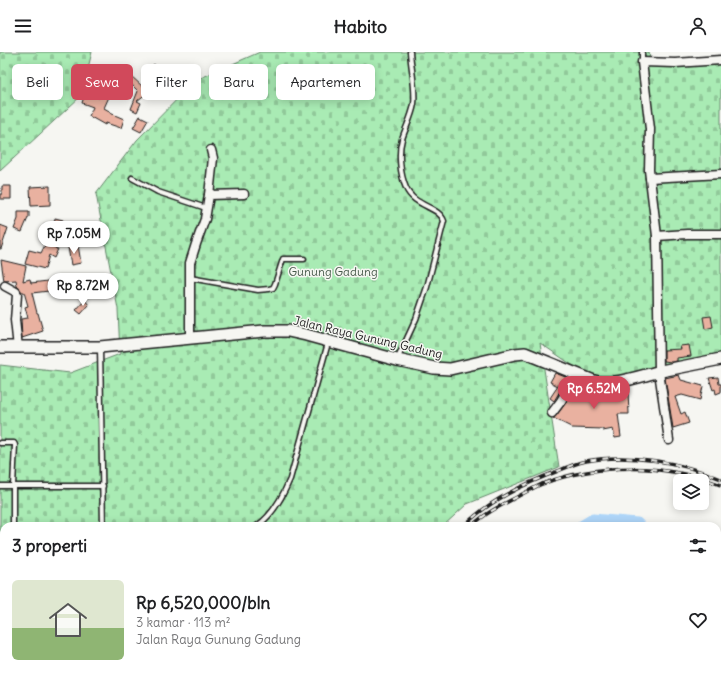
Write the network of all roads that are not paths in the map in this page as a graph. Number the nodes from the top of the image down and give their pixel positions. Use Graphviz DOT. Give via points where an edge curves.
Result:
graph roads {
  1 [pos="410,52"];
  2 [pos="642,52"];
  3 [pos="721,60"];
  4 [pos="642,62"];
  5 [pos="211,150"];
  6 [pos="721,174"];
  7 [pos="132,178"];
  8 [pos="650,178"];
  9 [pos="244,194"];
  10 [pos="209,195"];
  11 [pos="206,208"];
  12 [pos="721,234"];
  13 [pos="657,236"];
  14 [pos="304,259"];
  15 [pos="190,278"];
  16 [pos="5,286"];
  17 [pos="190,339"];
  18 [pos="329,341"];
  19 [pos="0,347"];
  20 [pos="100,347"];
  21 [pos="18,348"];
  22 [pos="721,359"];
  23 [pos="397,360"];
  24 [pos="659,372"];
  25 [pos="576,374"];
  26 [pos="552,413"];
  27 [pos="669,440"];
  28 [pos="0,443"];
  29 [pos="0,486"];
  30 [pos="13,486"];
  31 [pos="102,486"];
  32 [pos="13,522"];
  33 [pos="102,522"];
  34 [pos="261,522"];
  1 -- 23 [label="lane" via="414,103 401,146 404,180 412,198 440,213 444,221 427,287"];
  2 -- 4 [label="lane"];
  3 -- 4 [label="street"];
  4 -- 8 [label="street" via="650,129"];
  5 -- 10 [label="street" via="213,158"];
  6 -- 8 [label="street"];
  7 -- 11 [label="lane" via="158,192"];
  8 -- 13 [label="street"];
  9 -- 10 [label="street"];
  10 -- 11 [label="street"];
  11 -- 15 [label="street" via="203,225 192,254"];
  12 -- 13 [label="street"];
  13 -- 24 [label="street"];
  14 -- 15 [label="lane" via="283,259 275,284 272,288 264,290"];
  15 -- 17 [label="street"];
  16 -- 21 [label="street" via="17,295 15,320"];
  17 -- 18 [label="street, Jalan Raya Gunung Gadung" via="288,331"];
  17 -- 20 [label="street, Jalan Raya Gunung Gadung"];
  18 -- 23 [label="street, Jalan Raya Gunung Gadung"];
  18 -- 34 [label="lane" via="290,479 281,499"];
  19 -- 21 [label="street, Jalan Raya Gunung Gadung"];
  20 -- 21 [label="street, Jalan Raya Gunung Gadung"];
  20 -- 31 [label="lane"];
  22 -- 24 [label="street, Jalan Raya Gunung Gadung"];
  23 -- 25 [label="street, Jalan Raya Gunung Gadung" via="450,369 525,353"];
  24 -- 25 [label="street, Jalan Raya Gunung Gadung" via="603,383"];
  24 -- 27 [label="street"];
  25 -- 26 [label="street"];
  28 -- 30 [label="lane" via="15,444"];
  29 -- 30 [label="lane"];
  30 -- 31 [label="lane"];
  30 -- 32 [label="lane"];
  31 -- 33 [label="lane"];
}
